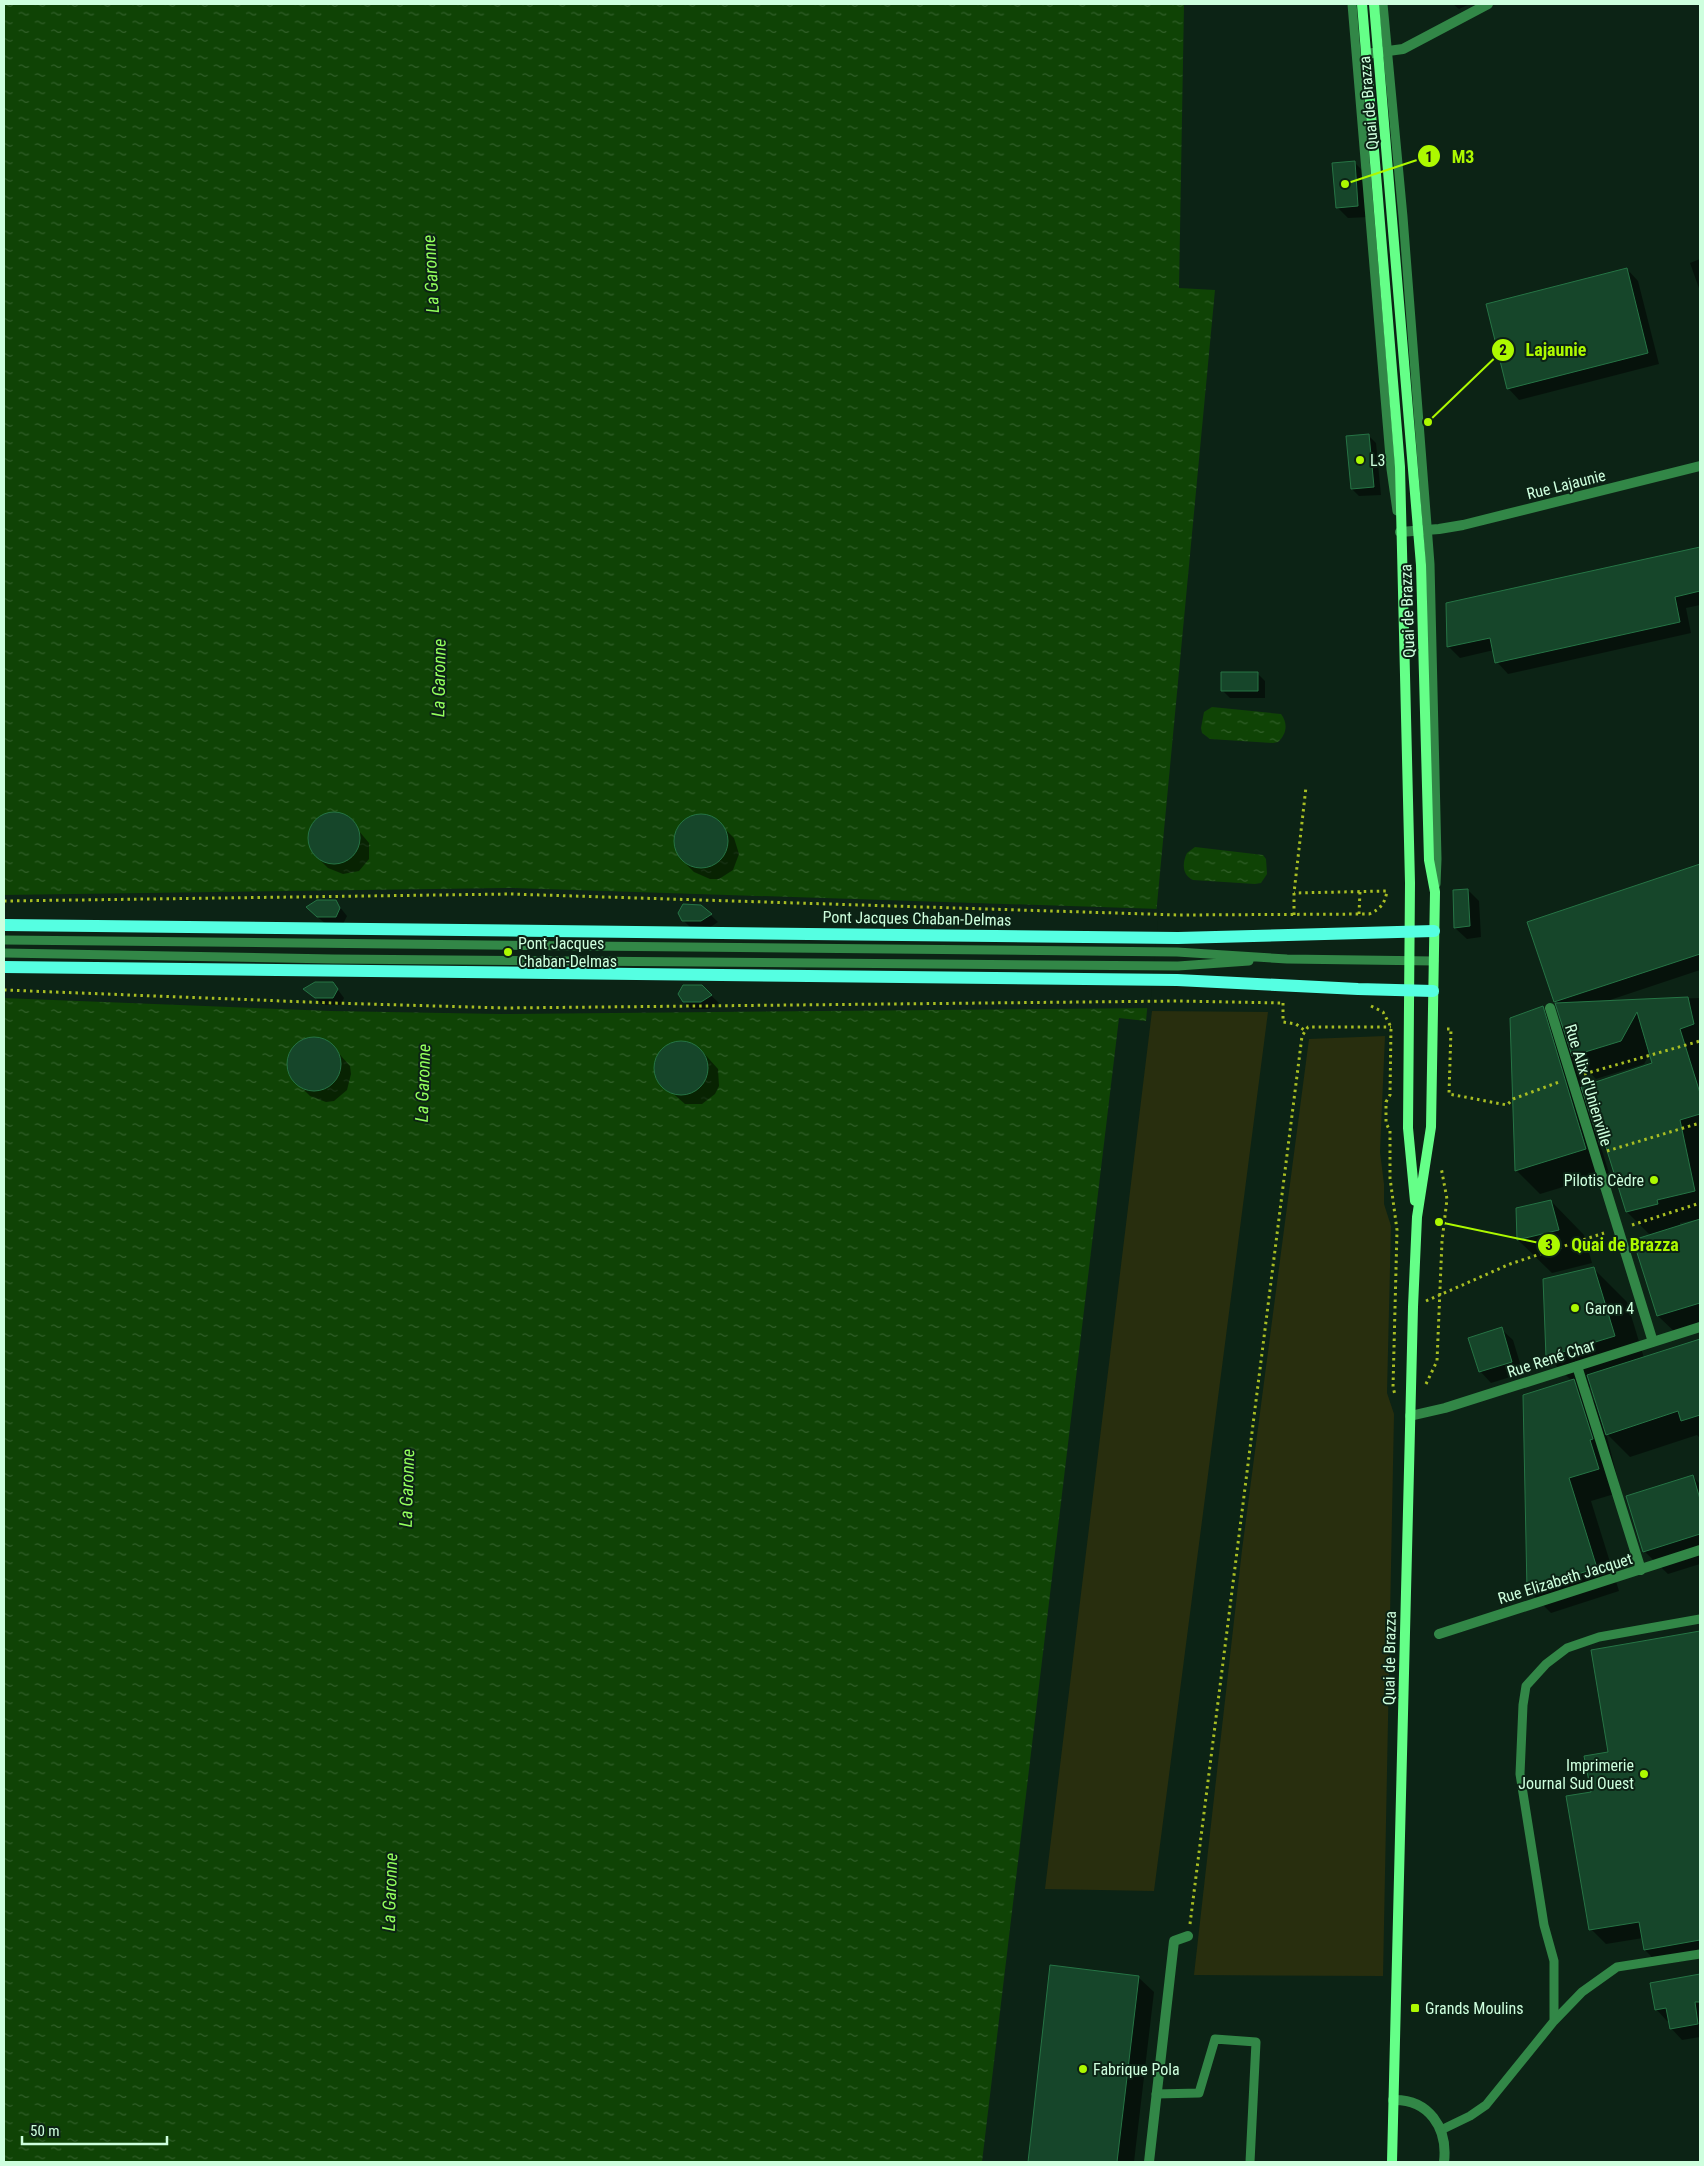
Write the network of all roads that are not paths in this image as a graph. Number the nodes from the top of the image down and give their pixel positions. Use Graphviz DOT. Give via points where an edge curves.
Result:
graph roads {
  1 [pos="1352,4"];
  2 [pos="1362,4"];
  3 [pos="1374,4"];
  4 [pos="1383,4"];
  5 [pos="1488,4"];
  6 [pos="1388,52"];
  7 [pos="1366,54"];
  8 [pos="1700,466"];
  9 [pos="1423,530"];
  10 [pos="1400,532"];
  11 [pos="4,925"];
  12 [pos="1409,931"];
  13 [pos="1434,931"];
  14 [pos="4,940"];
  15 [pos="4,954"];
  16 [pos="1287,959"];
  17 [pos="1434,961"];
  18 [pos="1409,962"];
  19 [pos="4,967"];
  20 [pos="1409,990"];
  21 [pos="1433,990"];
  22 [pos="1550,1008"];
  23 [pos="1417,1217"];
  24 [pos="1700,1327"];
  25 [pos="1653,1342"];
  26 [pos="1577,1366"];
  27 [pos="1410,1412"];
  28 [pos="1700,1550"];
  29 [pos="1641,1570"];
  30 [pos="1700,1619"];
  31 [pos="1439,1634"];
  32 [pos="1188,1936"];
  33 [pos="1700,1954"];
  34 [pos="1554,2022"];
  35 [pos="1156,2094"];
  36 [pos="1393,2100"];
  37 [pos="1441,2130"];
  38 [pos="1149,2162"];
  39 [pos="1250,2162"];
  40 [pos="1392,2162"];
  41 [pos="1444,2162"];
  1 -- 10 [label="lane" via="1390,460"];
  2 -- 7 [label="main road, Quai de Brazza"];
  3 -- 6 [label="main road, Quai de Brazza"];
  4 -- 6 [label="lane"];
  5 -- 6 [label="street" via="1403,49"];
  6 -- 7 [label="street"];
  6 -- 9 [label="main road, Quai de Brazza"];
  7 -- 10 [label="main road, Quai de Brazza" via="1400,467"];
  8 -- 9 [label="street, Rue Lajaunie" via="1439,529"];
  9 -- 10 [label="street, Rue Lajaunie"];
  9 -- 13 [label="main road, Quai de Brazza" via="1421,565 1428,860 1435,892"];
  10 -- 12 [label="main road, Quai de Brazza"];
  11 -- 12 [label="main road, Pont Jacques Chaban-Delmas" via="1178,938"];
  12 -- 13 [label="main road, Pont Jacques Chaban-Delmas"];
  12 -- 18 [label="main road, Quai de Brazza"];
  13 -- 17 [label="main road, Quai de Brazza"];
  14 -- 16 [label="lane" via="1177,952"];
  15 -- 16 [label="lane" via="1178,966"];
  16 -- 18 [label="lane"];
  17 -- 18 [label="lane"];
  17 -- 21 [label="main road, Quai de Brazza"];
  18 -- 20 [label="main road, Quai de Brazza"];
  19 -- 20 [label="main road" via="1178,980"];
  20 -- 21 [label="main road"];
  20 -- 23 [label="main road, Quai de Brazza" via="1408,1128"];
  21 -- 23 [label="main road, Quai de Brazza" via="1431,1127"];
  22 -- 25 [label="street, Rue Alix d'Unienville"];
  23 -- 27 [label="main road, Quai de Brazza"];
  24 -- 25 [label="street, Rue René Char"];
  25 -- 26 [label="street, Rue René Char"];
  26 -- 27 [label="street, Rue René Char" via="1445,1408"];
  26 -- 29 [label="street"];
  27 -- 36 [label="main road, Quai de Brazza"];
  28 -- 29 [label="street, Rue Elizabeth Jacquet"];
  29 -- 31 [label="street, Rue Elizabeth Jacquet"];
  30 -- 34 [label="lane" via="1599,1637 1567,1648 1546,1664 1526,1686 1520,1774 1544,1925 1554,1960"];
  32 -- 35 [label="street" via="1174,1942"];
  33 -- 34 [label="lane" via="1617,1967 1582,1992"];
  34 -- 37 [label="lane" via="1486,2105"];
  35 -- 38 [label="street"];
  35 -- 39 [label="lane" via="1199,2093 1215,2039 1256,2042"];
  36 -- 37 [label="street" via="1416,2102 1434,2118"];
  36 -- 40 [label="main road, Quai de Brazza"];
  37 -- 41 [label="street"];
}
